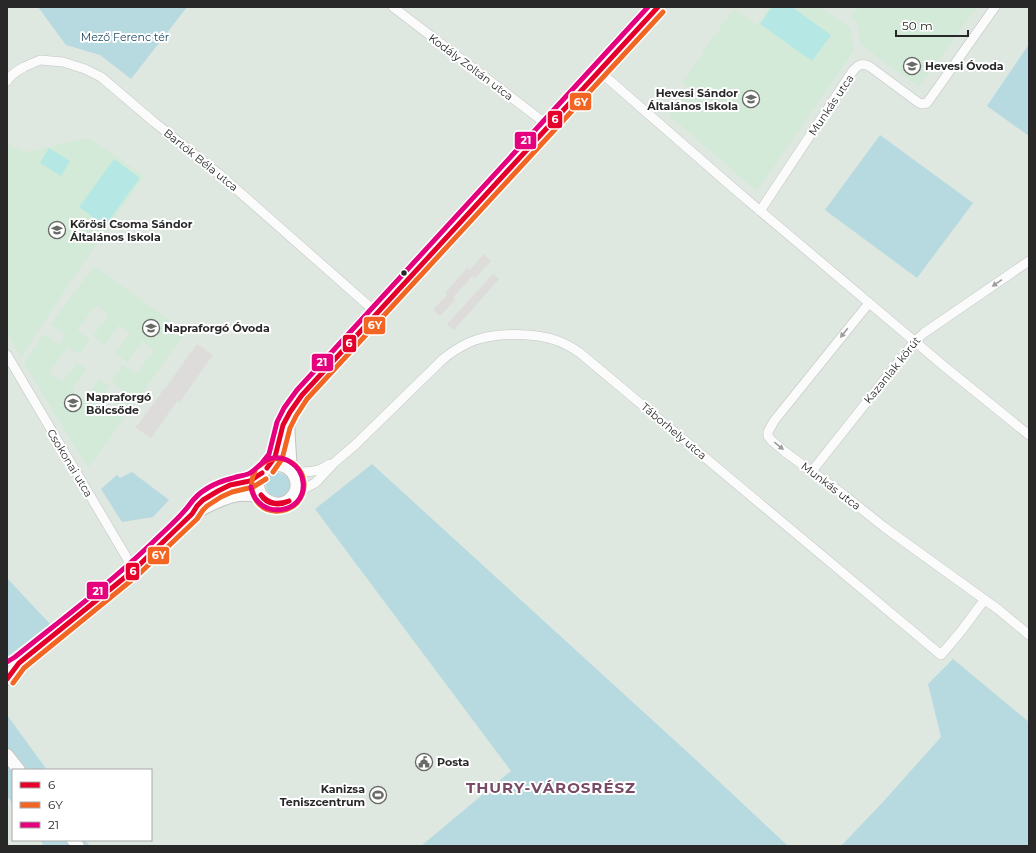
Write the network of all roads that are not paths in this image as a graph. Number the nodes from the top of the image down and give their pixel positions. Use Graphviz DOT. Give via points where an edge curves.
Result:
graph roads {
  1 [pos="393,7"];
  2 [pos="658,7"];
  3 [pos="995,7"];
  4 [pos="599,71"];
  5 [pos="7,81"];
  6 [pos="549,126"];
  7 [pos="760,211"];
  8 [pos="1029,261"];
  9 [pos="869,303"];
  10 [pos="378,314"];
  11 [pos="915,341"];
  12 [pos="7,355"];
  13 [pos="288,416"];
  14 [pos="1029,435"];
  15 [pos="335,462"];
  16 [pos="812,470"];
  17 [pos="264,471"];
  18 [pos="292,472"];
  19 [pos="294,494"];
  20 [pos="263,498"];
  21 [pos="192,514"];
  22 [pos="134,570"];
  23 [pos="985,600"];
  24 [pos="1029,635"];
  25 [pos="19,663"];
  26 [pos="7,670"];
  27 [pos="7,679"];
  1 -- 6 [label="street, Kodály Zoltán utca"];
  2 -- 4 [label="main road"];
  3 -- 7 [label="street, Munkás utca" via="927,103 919,103 869,66 858,65"];
  4 -- 6 [label="main road"];
  4 -- 7 [label="street"];
  5 -- 10 [label="street, Bartók Béla utca" via="14,73 40,60 63,62 85,68 101,77 219,174"];
  6 -- 10 [label="main road"];
  7 -- 9 [label="street"];
  8 -- 11 [label="street, Kazanlak körút, one-way"];
  9 -- 11 [label="street"];
  9 -- 16 [label="street, Munkás utca, one-way" via="768,430 771,440"];
  10 -- 13 [label="main road" via="302,395"];
  11 -- 14 [label="street"];
  11 -- 16 [label="street, Kazanlak körút"];
  12 -- 22 [label="street, Csokonai utca"];
  13 -- 17 [label="main road" via="274,458"];
  13 -- 18 [label="main road"];
  15 -- 18 [label="street, Táborhely utca" via="314,471"];
  15 -- 19 [label="street, Táborhely utca" via="314,483"];
  15 -- 23 [label="street, Táborhely utca" via="454,350 482,338 494,336 545,337 580,353 941,654"];
  16 -- 23 [label="street, Munkás utca" via="884,527"];
  17 -- 18 [label="main road" via="277,465"];
  17 -- 20 [label="main road" via="258,485"];
  17 -- 21 [label="main road" via="250,481 209,495"];
  18 -- 19 [label="main road" via="297,485"];
  19 -- 20 [label="main road" via="291,499 280,504 268,502"];
  20 -- 21 [label="main road" via="252,495 230,496"];
  21 -- 22 [label="main road"];
  22 -- 25 [label="main road"];
  23 -- 24 [label="street, Munkás utca"];
  25 -- 26 [label="main road"];
  25 -- 27 [label="main road"];
}
